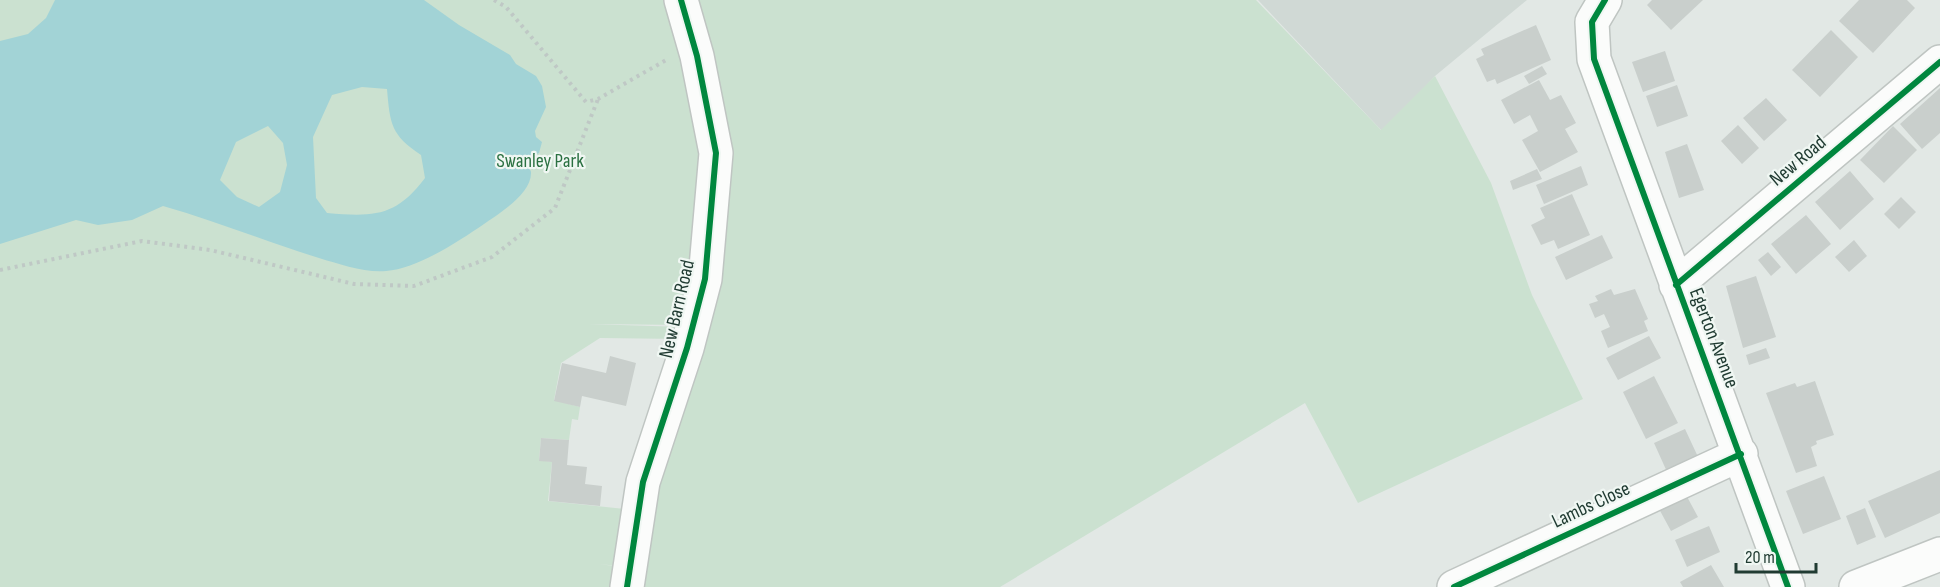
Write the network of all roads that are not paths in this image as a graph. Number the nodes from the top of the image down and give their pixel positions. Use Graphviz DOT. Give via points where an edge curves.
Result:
graph roads {
  1 [pos="681,0"];
  2 [pos="1605,0"];
  3 [pos="1940,62"];
  4 [pos="1676,285"];
  5 [pos="1741,454"];
  6 [pos="1940,554"];
  7 [pos="627,587"];
  8 [pos="1454,587"];
  9 [pos="1788,587"];
  10 [pos="1856,587"];
  1 -- 7 [label="street, New Barn Road" via="697,56 716,153 705,279 643,482"];
  2 -- 4 [label="street, Egerton Avenue" via="1592,22 1594,59"];
  3 -- 4 [label="street, New Road"];
  4 -- 5 [label="street, Egerton Avenue"];
  5 -- 8 [label="street, Lambs Close"];
  5 -- 9 [label="street, Egerton Avenue"];
  6 -- 10 [label="street"];
}
